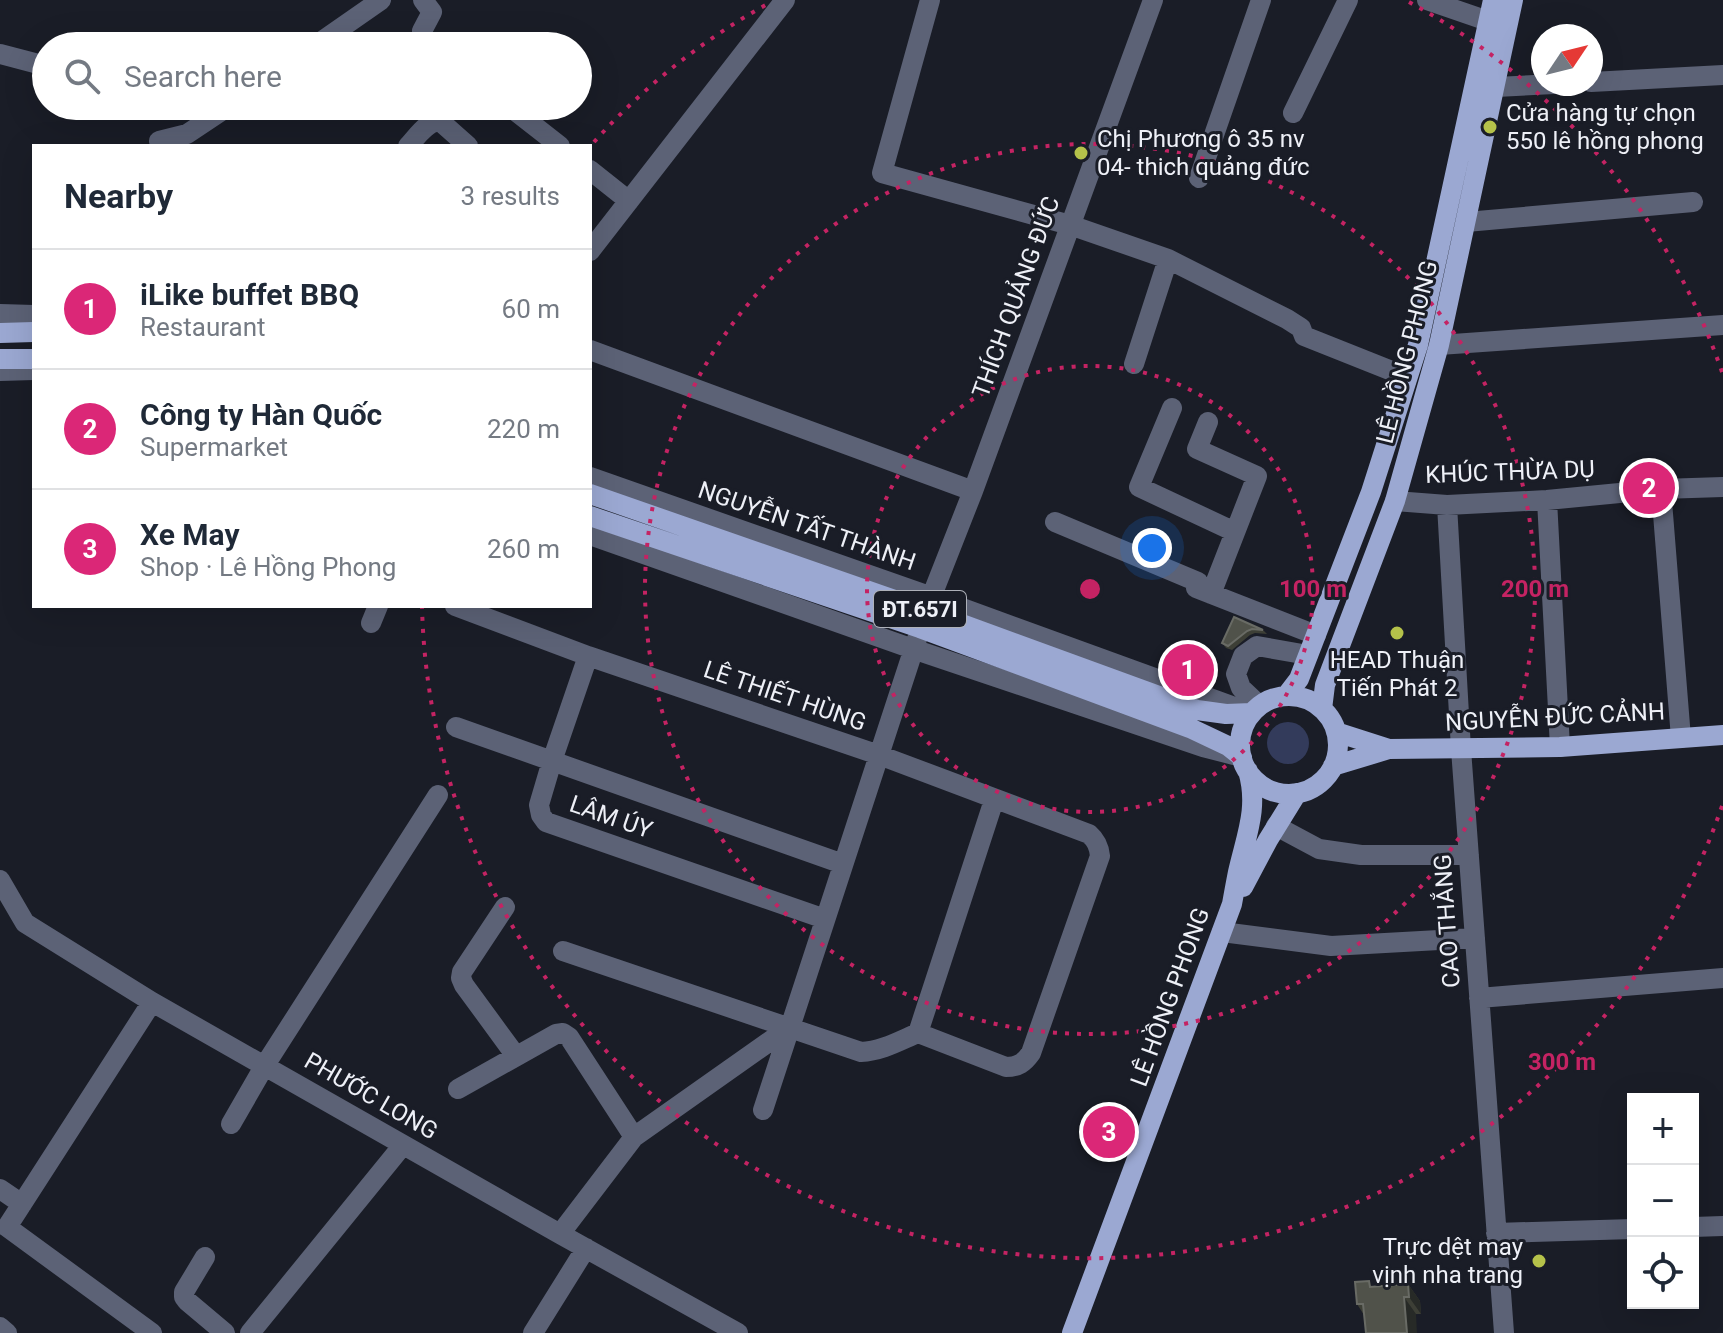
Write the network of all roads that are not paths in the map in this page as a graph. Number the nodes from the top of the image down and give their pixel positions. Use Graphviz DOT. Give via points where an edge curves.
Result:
graph roads {
  1 [pos="381,0"];
  2 [pos="423,0"];
  3 [pos="785,0"];
  4 [pos="930,0"];
  5 [pos="1153,0"];
  6 [pos="1261,0"];
  7 [pos="1348,0"];
  8 [pos="1427,0"];
  9 [pos="1493,0"];
  10 [pos="1513,0"];
  11 [pos="1488,21"];
  12 [pos="335,32"];
  13 [pos="422,32"];
  14 [pos="0,54"];
  15 [pos="32,62"];
  16 [pos="1723,75"];
  17 [pos="1603,81"];
  18 [pos="1475,82"];
  19 [pos="1531,85"];
  20 [pos="1496,87"];
  21 [pos="1293,113"];
  22 [pos="208,120"];
  23 [pos="436,120"];
  24 [pos="436,120"];
  25 [pos="527,120"];
  26 [pos="159,141"];
  27 [pos="410,144"];
  28 [pos="466,144"];
  29 [pos="557,144"];
  30 [pos="592,172"];
  31 [pos="1199,178"];
  32 [pos="629,201"];
  33 [pos="1693,202"];
  34 [pos="1466,222"];
  35 [pos="1070,225"];
  36 [pos="592,248"];
  37 [pos="1168,259"];
  38 [pos="0,314"];
  39 [pos="32,315"];
  40 [pos="1723,325"];
  41 [pos="32,332"];
  42 [pos="0,333"];
  43 [pos="1439,345"];
  44 [pos="592,351"];
  45 [pos="0,359"];
  46 [pos="32,359"];
  47 [pos="1134,364"];
  48 [pos="32,370"];
  49 [pos="0,371"];
  50 [pos="1407,377"];
  51 [pos="1172,408"];
  52 [pos="1208,422"];
  53 [pos="592,478"];
  54 [pos="1723,487"];
  55 [pos="1661,489"];
  56 [pos="973,491"];
  57 [pos="1371,492"];
  58 [pos="592,495"];
  59 [pos="1547,500"];
  60 [pos="1395,501"];
  61 [pos="1447,505"];
  62 [pos="592,517"];
  63 [pos="1055,522"];
  64 [pos="1235,532"];
  65 [pos="592,536"];
  66 [pos="1211,594"];
  67 [pos="460,608"];
  68 [pos="926,612"];
  69 [pos="1316,635"];
  70 [pos="913,649"];
  71 [pos="1308,655"];
  72 [pos="588,656"];
  73 [pos="1286,696"];
  74 [pos="1256,709"];
  75 [pos="1322,709"];
  76 [pos="456,727"];
  77 [pos="1336,732"];
  78 [pos="1723,735"];
  79 [pos="1681,738"];
  80 [pos="1560,747"];
  81 [pos="1389,749"];
  82 [pos="1461,749"];
  83 [pos="879,755"];
  84 [pos="552,761"];
  85 [pos="1245,764"];
  86 [pos="1333,766"];
  87 [pos="1297,793"];
  88 [pos="438,795"];
  89 [pos="994,800"];
  90 [pos="1276,826"];
  91 [pos="1469,855"];
  92 [pos="843,864"];
  93 [pos="0,880"];
  94 [pos="1232,904"];
  95 [pos="505,907"];
  96 [pos="0,909"];
  97 [pos="825,919"];
  98 [pos="25,923"];
  99 [pos="1222,932"];
  100 [pos="1475,938"];
  101 [pos="563,951"];
  102 [pos="1723,978"];
  103 [pos="1479,998"];
  104 [pos="152,1002"];
  105 [pos="790,1027"];
  106 [pos="918,1033"];
  107 [pos="516,1056"];
  108 [pos="265,1065"];
  109 [pos="458,1089"];
  110 [pos="763,1110"];
  111 [pos="231,1124"];
  112 [pos="634,1137"];
  113 [pos="403,1145"];
  114 [pos="0,1189"];
  115 [pos="22,1204"];
  116 [pos="1723,1226"];
  117 [pos="1699,1227"];
  118 [pos="1627,1229"];
  119 [pos="4,1233"];
  120 [pos="1496,1233"];
  121 [pos="560,1234"];
  122 [pos="586,1248"];
  123 [pos="205,1257"];
  124 [pos="701,1324"];
  125 [pos="0,1327"];
  126 [pos="7,1333"];
  127 [pos="152,1333"];
  128 [pos="225,1333"];
  129 [pos="250,1333"];
  130 [pos="533,1333"];
  131 [pos="738,1333"];
  132 [pos="1072,1333"];
  133 [pos="1504,1333"];
  1 -- 12 [label="street"];
  2 -- 13 [label="street" via="432,12"];
  3 -- 32 [label="street"];
  4 -- 35 [label="street" via="882,173"];
  5 -- 35 [label="street, THÍCH QUẢNG ĐỨC"];
  6 -- 31 [label="street"];
  7 -- 21 [label="street"];
  8 -- 11 [label="street"];
  9 -- 11 [label="main road, LÊ HỒNG PHONG"];
  10 -- 20 [label="main road, LÊ HỒNG PHONG"];
  11 -- 18 [label="main road, LÊ HỒNG PHONG"];
  14 -- 15 [label="street"];
  16 -- 17 [label="street"];
  18 -- 20 [label="main road"];
  18 -- 50 [label="main road, LÊ HỒNG PHONG"];
  19 -- 20 [label="street"];
  20 -- 34 [label="main road, LÊ HỒNG PHONG"];
  22 -- 26 [label="street" via="187,134"];
  23 -- 27 [label="street"];
  24 -- 28 [label="street"];
  25 -- 29 [label="street"];
  30 -- 32 [label="street"];
  32 -- 36 [label="street"];
  33 -- 34 [label="street"];
  34 -- 43 [label="main road, LÊ HỒNG PHONG"];
  35 -- 37 [label="street"];
  35 -- 56 [label="street, THÍCH QUẢNG ĐỨC"];
  37 -- 47 [label="street"];
  37 -- 50 [label="street" via="1287,319 1304,336"];
  38 -- 39 [label="street"];
  40 -- 43 [label="street"];
  41 -- 42 [label="main road"];
  43 -- 60 [label="main road, LÊ HỒNG PHONG"];
  44 -- 56 [label="street"];
  45 -- 46 [label="main road"];
  48 -- 49 [label="street"];
  50 -- 57 [label="main road, LÊ HỒNG PHONG"];
  51 -- 64 [label="street" via="1139,487"];
  52 -- 64 [label="street" via="1197,449 1257,476"];
  53 -- 68 [label="street, NGUYỄN TẤT THÀNH"];
  54 -- 55 [label="street, KHÚC THỪA DỤ"];
  55 -- 59 [label="street, KHÚC THỪA DỤ"];
  55 -- 79 [label="street"];
  56 -- 68 [label="street, THÍCH QUẢNG ĐỨC"];
  57 -- 60 [label="main road"];
  57 -- 69 [label="main road, LÊ HỒNG PHONG"];
  58 -- 68 [label="main road, NGUYỄN TẤT THÀNH / ĐT.657I"];
  59 -- 61 [label="street, KHÚC THỪA DỤ"];
  59 -- 80 [label="street"];
  60 -- 61 [label="street, KHÚC THỪA DỤ"];
  60 -- 75 [label="main road, LÊ HỒNG PHONG" via="1325,685"];
  61 -- 82 [label="street, CAO THẮNG"];
  62 -- 68 [label="main road, NGUYỄN TẤT THÀNH / ĐT.657I"];
  63 -- 66 [label="street" via="1198,582 1196,588"];
  64 -- 66 [label="street"];
  65 -- 70 [label="street"];
  66 -- 69 [label="street"];
  67 -- 72 [label="street, LÊ THIẾT HÙNG"];
  68 -- 70 [label="street, THÍCH QUẢNG ĐỨC"];
  68 -- 74 [label="main road, NGUYỄN TẤT THÀNH / ĐT.657I" via="1197,710 1226,714"];
  68 -- 85 [label="main road, NGUYỄN TẤT THÀNH / ĐT.657I" via="1228,746"];
  69 -- 71 [label="main road, LÊ HỒNG PHONG"];
  70 -- 83 [label="street, THÍCH QUẢNG ĐỨC"];
  70 -- 85 [label="street"];
  71 -- 73 [label="main road, LÊ HỒNG PHONG"];
  71 -- 74 [label="street" via="1257,646 1243,656 1236,674"];
  72 -- 83 [label="street, LÊ THIẾT HÙNG"];
  72 -- 84 [label="street, LÂM ÚY"];
  73 -- 74 [label="main road"];
  73 -- 75 [label="main road"];
  74 -- 85 [label="main road" via="1240,741"];
  75 -- 77 [label="main road"];
  76 -- 84 [label="street"];
  77 -- 81 [label="main road, NGUYỄN ĐỨC CẢNH"];
  77 -- 86 [label="main road"];
  78 -- 79 [label="main road, NGUYỄN ĐỨC CẢNH"];
  79 -- 80 [label="main road, NGUYỄN ĐỨC CẢNH"];
  80 -- 82 [label="main road, NGUYỄN ĐỨC CẢNH"];
  81 -- 82 [label="main road, NGUYỄN ĐỨC CẢNH"];
  81 -- 86 [label="main road, NGUYỄN ĐỨC CẢNH"];
  82 -- 91 [label="street, CAO THẮNG"];
  83 -- 89 [label="street, LÊ THIẾT HÙNG"];
  83 -- 92 [label="street, THÍCH QUẢNG ĐỨC"];
  84 -- 92 [label="street"];
  84 -- 97 [label="street, LÂM ÚY" via="539,805 546,822"];
  85 -- 87 [label="main road" via="1269,789"];
  85 -- 94 [label="main road, LÊ HỒNG PHONG" via="1252,817"];
  86 -- 87 [label="main road" via="1318,784"];
  87 -- 90 [label="main road, LÊ HỒNG PHONG"];
  88 -- 108 [label="street"];
  89 -- 106 [label="street"];
  89 -- 106 [label="street, LÊ THIẾT HÙNG" via="1089,834 1100,856 1025,1061 1006,1067"];
  90 -- 91 [label="street" via="1319,849 1361,855"];
  90 -- 94 [label="main road, LÊ HỒNG PHONG"];
  91 -- 100 [label="street, CAO THẮNG"];
  92 -- 97 [label="street, THÍCH QUẢNG ĐỨC"];
  93 -- 98 [label="street, PHƯỚC LONG"];
  94 -- 99 [label="main road, LÊ HỒNG PHONG"];
  95 -- 107 [label="street" via="461,978"];
  96 -- 98 [label="street"];
  97 -- 105 [label="street, THÍCH QUẢNG ĐỨC"];
  98 -- 104 [label="street, PHƯỚC LONG"];
  99 -- 100 [label="street" via="1331,946"];
  99 -- 132 [label="main road, LÊ HỒNG PHONG"];
  100 -- 103 [label="street, CAO THẮNG"];
  101 -- 105 [label="street"];
  102 -- 103 [label="street"];
  103 -- 120 [label="street, CAO THẮNG"];
  104 -- 108 [label="street, PHƯỚC LONG"];
  104 -- 115 [label="street"];
  105 -- 106 [label="street" via="861,1052"];
  105 -- 110 [label="street, THÍCH QUẢNG ĐỨC"];
  105 -- 112 [label="street"];
  107 -- 109 [label="street"];
  107 -- 112 [label="street" via="556,1034 569,1037"];
  108 -- 111 [label="street"];
  108 -- 113 [label="street, PHƯỚC LONG"];
  112 -- 121 [label="street"];
  113 -- 121 [label="street, PHƯỚC LONG"];
  113 -- 129 [label="street"];
  114 -- 115 [label="street"];
  115 -- 119 [label="street"];
  116 -- 117 [label="street"];
  118 -- 120 [label="street"];
  119 -- 127 [label="street"];
  120 -- 133 [label="street, CAO THẮNG"];
  121 -- 122 [label="street, PHƯỚC LONG"];
  122 -- 124 [label="street, PHƯỚC LONG"];
  122 -- 130 [label="street"];
  123 -- 128 [label="street" via="184,1297"];
  124 -- 131 [label="street, PHƯỚC LONG"];
  125 -- 126 [label="street"];
}
